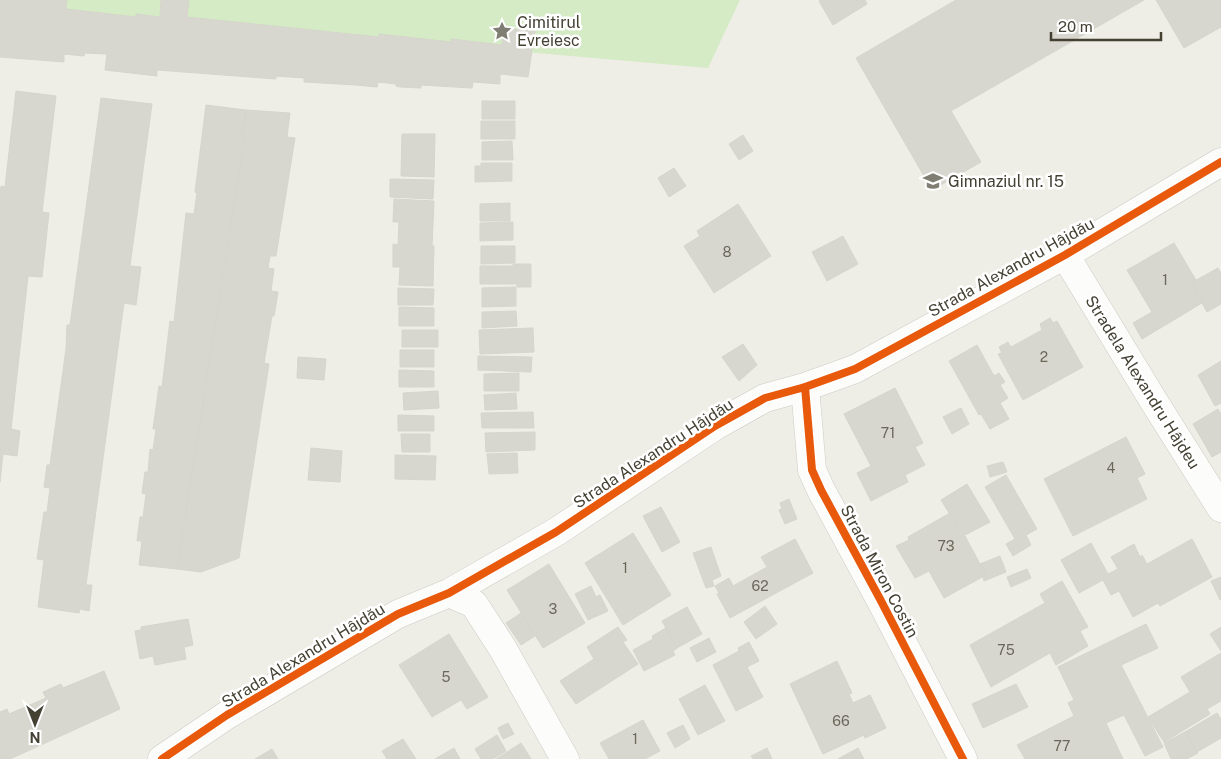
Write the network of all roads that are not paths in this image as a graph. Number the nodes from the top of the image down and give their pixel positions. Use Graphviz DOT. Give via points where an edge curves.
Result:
graph roads {
  1 [pos="1221,162"];
  2 [pos="1065,255"];
  3 [pos="805,387"];
  4 [pos="1221,508"];
  5 [pos="449,593"];
  6 [pos="163,759"];
  7 [pos="565,759"];
  8 [pos="962,759"];
  1 -- 2 [label="street, Strada Alexandru Hâjdău"];
  2 -- 3 [label="street, Strada Alexandru Hâjdău" via="855,369"];
  2 -- 4 [label="street, Stradela Alexandru Hâjdeu"];
  3 -- 5 [label="street, Strada Alexandru Hâjdău" via="765,398 715,426 556,532"];
  3 -- 8 [label="street, Strada Miron Costin" via="812,470 820,490"];
  5 -- 6 [label="street, Strada Alexandru Hâjdău" via="398,614 227,715"];
  5 -- 7 [label="street" via="474,604"];
}
